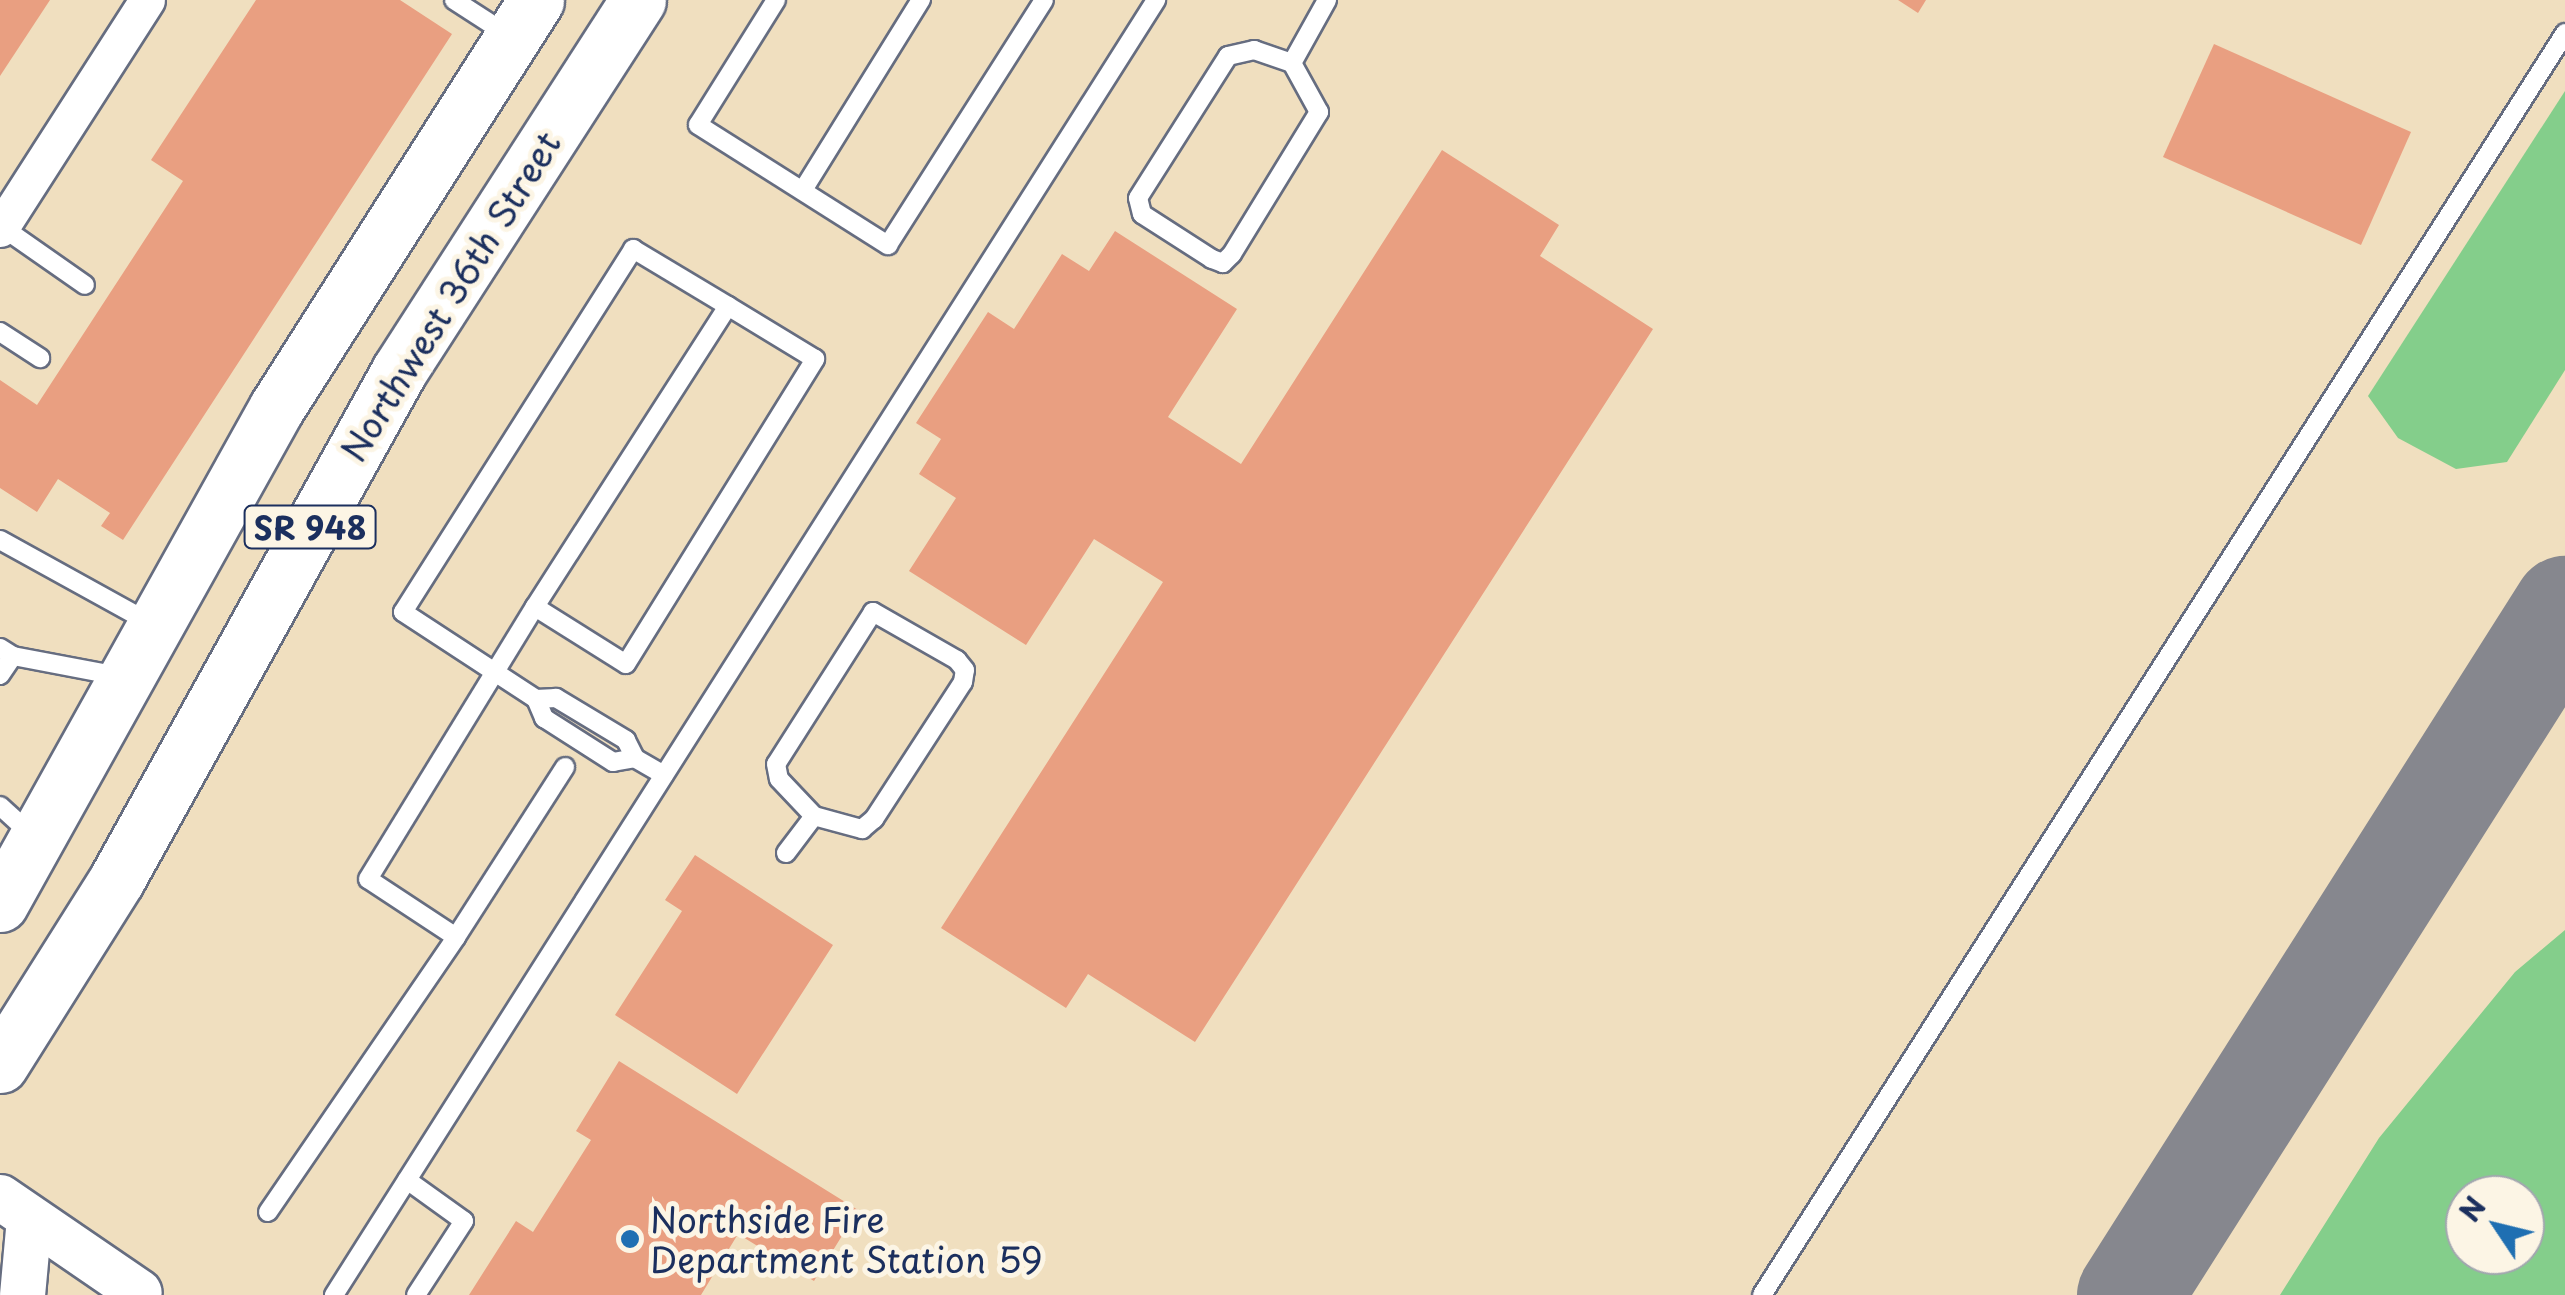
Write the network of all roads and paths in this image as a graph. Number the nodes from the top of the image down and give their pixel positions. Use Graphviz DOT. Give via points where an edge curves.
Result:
graph roads {
  1 [pos="147,0"];
  2 [pos="454,0"];
  3 [pos="638,0"];
  4 [pos="776,0"];
  5 [pos="921,0"];
  6 [pos="1044,0"];
  7 [pos="1156,0"];
  8 [pos="1326,0"];
  9 [pos="524,19"];
  10 [pos="2565,33"];
  11 [pos="1292,62"];
  12 [pos="11,188"];
  13 [pos="802,190"];
  14 [pos="1,228"];
  15 [pos="84,285"];
  16 [pos="728,306"];
  17 [pos="0,332"];
  18 [pos="40,358"];
  19 [pos="0,540"];
  20 [pos="535,608"];
  21 [pos="157,626"];
  22 [pos="6,652"];
  23 [pos="495,672"];
  24 [pos="0,675"];
  25 [pos="129,678"];
  26 [pos="565,767"];
  27 [pos="664,775"];
  28 [pos="814,816"];
  29 [pos="20,824"];
  30 [pos="786,853"];
  31 [pos="0,904"];
  32 [pos="456,937"];
  33 [pos="0,1065"];
  34 [pos="407,1180"];
  35 [pos="14,1207"];
  36 [pos="268,1212"];
  37 [pos="138,1294"];
  38 [pos="22,1295"];
  39 [pos="334,1295"];
  40 [pos="416,1295"];
  41 [pos="1762,1295"];
  1 -- 12 [label="street"];
  2 -- 9 [label="lane"];
  3 -- 33 [label="main road, Northwest 36th Street / SR 948" via="399,371 117,879"];
  4 -- 13 [label="lane" via="698,125"];
  5 -- 13 [label="lane"];
  6 -- 13 [label="lane" via="888,245"];
  7 -- 27 [label="lane"];
  8 -- 11 [label="lane"];
  9 -- 21 [label="main road, SR 948" via="277,408"];
  10 -- 41 [label="lane"];
  11 -- 11 [label="lane" via="1254,50 1228,56 1138,198 1142,214 1212,260 1223,263 1232,254 1318,112"];
  12 -- 14 [label="street"];
  14 -- 15 [label="lane"];
  16 -- 20 [label="lane"];
  16 -- 20 [label="lane" via="815,359 626,664"];
  16 -- 23 [label="lane" via="633,250 402,612"];
  17 -- 18 [label="lane"];
  19 -- 21 [label="lane"];
  20 -- 23 [label="lane"];
  21 -- 25 [label="main road, SR 948"];
  22 -- 24 [label="lane"];
  22 -- 25 [label="lane"];
  23 -- 27 [label="lane" via="536,699 556,698 626,740 635,758"];
  23 -- 32 [label="lane" via="368,879"];
  25 -- 29 [label="main road, SR 948"];
  26 -- 32 [label="lane"];
  27 -- 34 [label="lane"];
  28 -- 28 [label="lane" via="862,829 874,820 963,682 957,660 873,612 776,764 779,779"];
  28 -- 30 [label="lane"];
  29 -- 31 [label="main road, SR 948"];
  32 -- 36 [label="lane"];
  34 -- 39 [label="lane"];
  34 -- 40 [label="lane" via="464,1220"];
  35 -- 37 [label="street"];
  35 -- 38 [label="street"];
}
